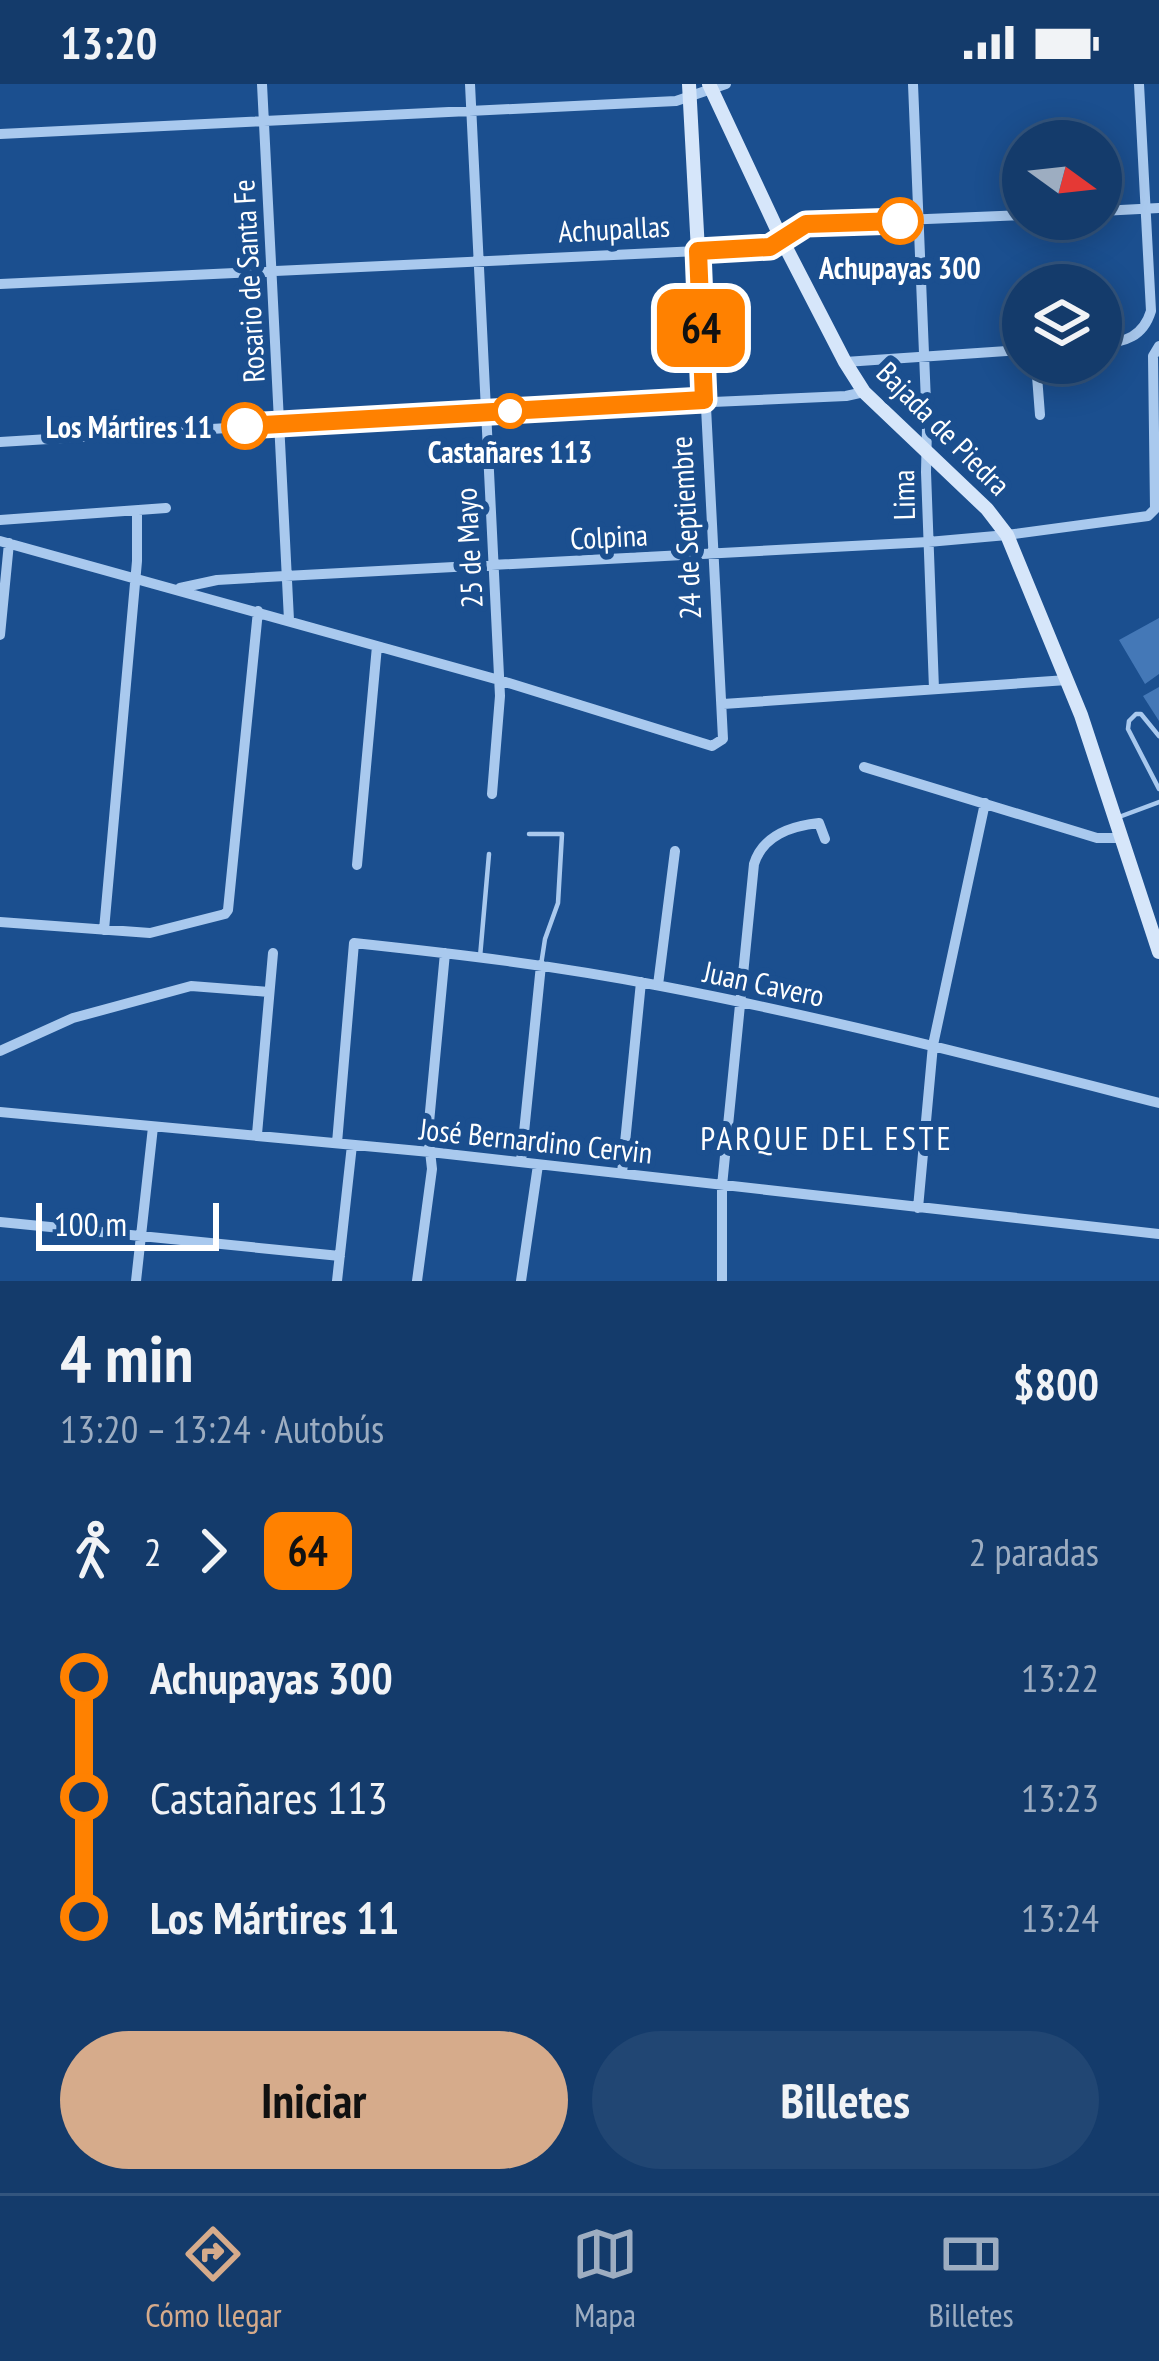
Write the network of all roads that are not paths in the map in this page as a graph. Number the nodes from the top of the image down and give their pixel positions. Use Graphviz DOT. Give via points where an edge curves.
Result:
graph roads {
  1 [pos="262,84"];
  2 [pos="470,84"];
  3 [pos="913,84"];
  4 [pos="1139,84"];
  5 [pos="715,85"];
  6 [pos="690,90"];
  7 [pos="471,110"];
  8 [pos="264,120"];
  9 [pos="0,134"];
  10 [pos="1159,208"];
  11 [pos="1145,209"];
  12 [pos="1122,210"];
  13 [pos="1002,216"];
  14 [pos="917,220"];
  15 [pos="782,240"];
  16 [pos="698,251"];
  17 [pos="479,262"];
  18 [pos="272,270"];
  19 [pos="0,284"];
  20 [pos="1122,340"];
  21 [pos="1159,346"];
  22 [pos="1002,351"];
  23 [pos="924,356"];
  24 [pos="845,362"];
  25 [pos="1038,384"];
  26 [pos="864,392"];
  27 [pos="704,400"];
  28 [pos="485,412"];
  29 [pos="1040,415"];
  30 [pos="278,423"];
  31 [pos="0,442"];
  32 [pos="926,450"];
  33 [pos="166,508"];
  34 [pos="137,511"];
  35 [pos="0,520"];
  36 [pos="1007,535"];
  37 [pos="5,542"];
  38 [pos="928,542"];
  39 [pos="712,554"];
  40 [pos="493,566"];
  41 [pos="285,576"];
  42 [pos="136,578"];
  43 [pos="177,588"];
  44 [pos="259,611"];
  45 [pos="289,620"];
  46 [pos="0,635"];
  47 [pos="377,646"];
  48 [pos="499,680"];
  49 [pos="1067,680"];
  50 [pos="934,689"];
  51 [pos="723,704"];
  52 [pos="1159,736"];
  53 [pos="864,767"];
  54 [pos="1159,789"];
  55 [pos="492,794"];
  56 [pos="1159,802"];
  57 [pos="985,803"];
  58 [pos="1114,819"];
  59 [pos="529,834"];
  60 [pos="825,838"];
  61 [pos="1120,838"];
  62 [pos="675,851"];
  63 [pos="489,854"];
  64 [pos="357,865"];
  65 [pos="0,922"];
  66 [pos="104,930"];
  67 [pos="1159,952"];
  68 [pos="273,953"];
  69 [pos="445,953"];
  70 [pos="480,957"];
  71 [pos="541,965"];
  72 [pos="641,982"];
  73 [pos="658,985"];
  74 [pos="269,992"];
  75 [pos="741,1002"];
  76 [pos="933,1045"];
  77 [pos="0,1052"];
  78 [pos="1159,1103"];
  79 [pos="0,1112"];
  80 [pos="153,1127"];
  81 [pos="257,1135"];
  82 [pos="337,1143"];
  83 [pos="352,1145"];
  84 [pos="430,1152"];
  85 [pos="521,1162"];
  86 [pos="538,1165"];
  87 [pos="622,1173"];
  88 [pos="722,1186"];
  89 [pos="918,1208"];
  90 [pos="0,1222"];
  91 [pos="1159,1234"];
  92 [pos="140,1237"];
  93 [pos="340,1256"];
  94 [pos="136,1281"];
  95 [pos="337,1281"];
  96 [pos="418,1281"];
  97 [pos="521,1281"];
  98 [pos="722,1281"];
  1 -- 8 [label="street, Rosario de Santa Fe"];
  2 -- 7 [label="street, 25 de Mayo"];
  3 -- 14 [label="street, Lima"];
  4 -- 11 [label="street"];
  5 -- 6 [label="street"];
  5 -- 15 [label="main road, Bajada de Piedra"];
  6 -- 7 [label="street" via="676,100"];
  6 -- 16 [label="main road, 24 de Septiembre"];
  7 -- 8 [label="street"];
  7 -- 17 [label="street, 25 de Mayo"];
  8 -- 9 [label="street"];
  8 -- 18 [label="street, Rosario de Santa Fe"];
  10 -- 11 [label="street"];
  11 -- 12 [label="street"];
  11 -- 20 [label="street" via="1151,311 1144,328"];
  13 -- 14 [label="street, Achupallas"];
  14 -- 15 [label="street, Achupallas" via="806,224"];
  14 -- 23 [label="street, Lima"];
  15 -- 16 [label="main road, Achupallas"];
  15 -- 24 [label="main road, Bajada de Piedra"];
  16 -- 17 [label="street, Achupallas"];
  16 -- 27 [label="street, 24 de Septiembre"];
  17 -- 18 [label="street, Achupallas"];
  17 -- 28 [label="street, 25 de Mayo"];
  18 -- 19 [label="street, Achupallas"];
  18 -- 30 [label="street, Rosario de Santa Fe"];
  21 -- 36 [label="street, Colpina" via="1153,514"];
  22 -- 23 [label="street"];
  23 -- 24 [label="street"];
  23 -- 32 [label="street, Lima"];
  24 -- 26 [label="main road, Bajada de Piedra"];
  25 -- 29 [label="street"];
  26 -- 27 [label="street"];
  26 -- 32 [label="main road, Bajada de Piedra"];
  27 -- 28 [label="street"];
  27 -- 39 [label="street, 24 de Septiembre"];
  28 -- 30 [label="street"];
  28 -- 40 [label="street, 25 de Mayo"];
  30 -- 31 [label="street"];
  30 -- 41 [label="street, Rosario de Santa Fe"];
  32 -- 36 [label="main road, Bajada de Piedra"];
  32 -- 38 [label="street, Lima"];
  33 -- 34 [label="street"];
  34 -- 35 [label="street"];
  34 -- 42 [label="street"];
  36 -- 38 [label="street, Colpina"];
  36 -- 49 [label="main road, Bajada de Piedra"];
  37 -- 42 [label="street"];
  37 -- 46 [label="street"];
  38 -- 39 [label="street, Colpina"];
  38 -- 50 [label="street, Lima"];
  39 -- 40 [label="street, Colpina"];
  39 -- 51 [label="street, 24 de Septiembre"];
  40 -- 41 [label="street, Colpina"];
  40 -- 48 [label="street, 25 de Mayo"];
  41 -- 43 [label="street, Colpina"];
  41 -- 45 [label="street, Rosario de Santa Fe"];
  42 -- 43 [label="street"];
  42 -- 66 [label="street"];
  43 -- 44 [label="street"];
  44 -- 45 [label="street"];
  44 -- 66 [label="street" via="230,906 160,931"];
  45 -- 47 [label="street"];
  47 -- 48 [label="street"];
  47 -- 64 [label="street"];
  48 -- 51 [label="street, 24 de Septiembre" via="712,746 722,739"];
  48 -- 55 [label="street, 25 de Mayo"];
  49 -- 50 [label="street"];
  49 -- 58 [label="main road, Bajada de Piedra"];
  50 -- 51 [label="street"];
  52 -- 54 [label="lane" via="1141,714 1129,721"];
  53 -- 57 [label="street"];
  56 -- 58 [label="lane"];
  57 -- 61 [label="street"];
  57 -- 76 [label="street"];
  58 -- 61 [label="main road, Bajada de Piedra"];
  59 -- 71 [label="lane" via="562,834 558,903"];
  60 -- 75 [label="street" via="819,823 810,824 776,835 757,854"];
  61 -- 67 [label="main road, Bajada de Piedra"];
  62 -- 73 [label="street"];
  63 -- 70 [label="lane"];
  65 -- 66 [label="street"];
  68 -- 74 [label="street"];
  69 -- 70 [label="street, Juan Cavero"];
  69 -- 82 [label="street, Juan Cavero" via="354,943"];
  69 -- 84 [label="street"];
  70 -- 71 [label="street, Juan Cavero"];
  71 -- 72 [label="street, Juan Cavero"];
  71 -- 85 [label="street"];
  72 -- 73 [label="street, Juan Cavero"];
  72 -- 87 [label="street"];
  73 -- 75 [label="street, Juan Cavero"];
  74 -- 77 [label="street" via="190,986 73,1018"];
  74 -- 81 [label="street"];
  75 -- 76 [label="street, Juan Cavero"];
  75 -- 88 [label="street"];
  76 -- 78 [label="street, Juan Cavero"];
  76 -- 89 [label="street"];
  79 -- 80 [label="street, José Bernardino Cervin"];
  80 -- 81 [label="street, José Bernardino Cervin"];
  80 -- 92 [label="street"];
  81 -- 82 [label="street, José Bernardino Cervin"];
  82 -- 83 [label="street, José Bernardino Cervin"];
  83 -- 84 [label="street, José Bernardino Cervin"];
  83 -- 93 [label="street"];
  84 -- 85 [label="street, José Bernardino Cervin"];
  84 -- 96 [label="street"];
  85 -- 86 [label="street, José Bernardino Cervin"];
  86 -- 87 [label="street, José Bernardino Cervin"];
  86 -- 97 [label="street"];
  87 -- 88 [label="street, José Bernardino Cervin"];
  88 -- 89 [label="street, José Bernardino Cervin"];
  88 -- 98 [label="street"];
  89 -- 91 [label="street, José Bernardino Cervin"];
  90 -- 92 [label="street"];
  92 -- 93 [label="street"];
  92 -- 94 [label="street"];
  93 -- 95 [label="street"];
}
